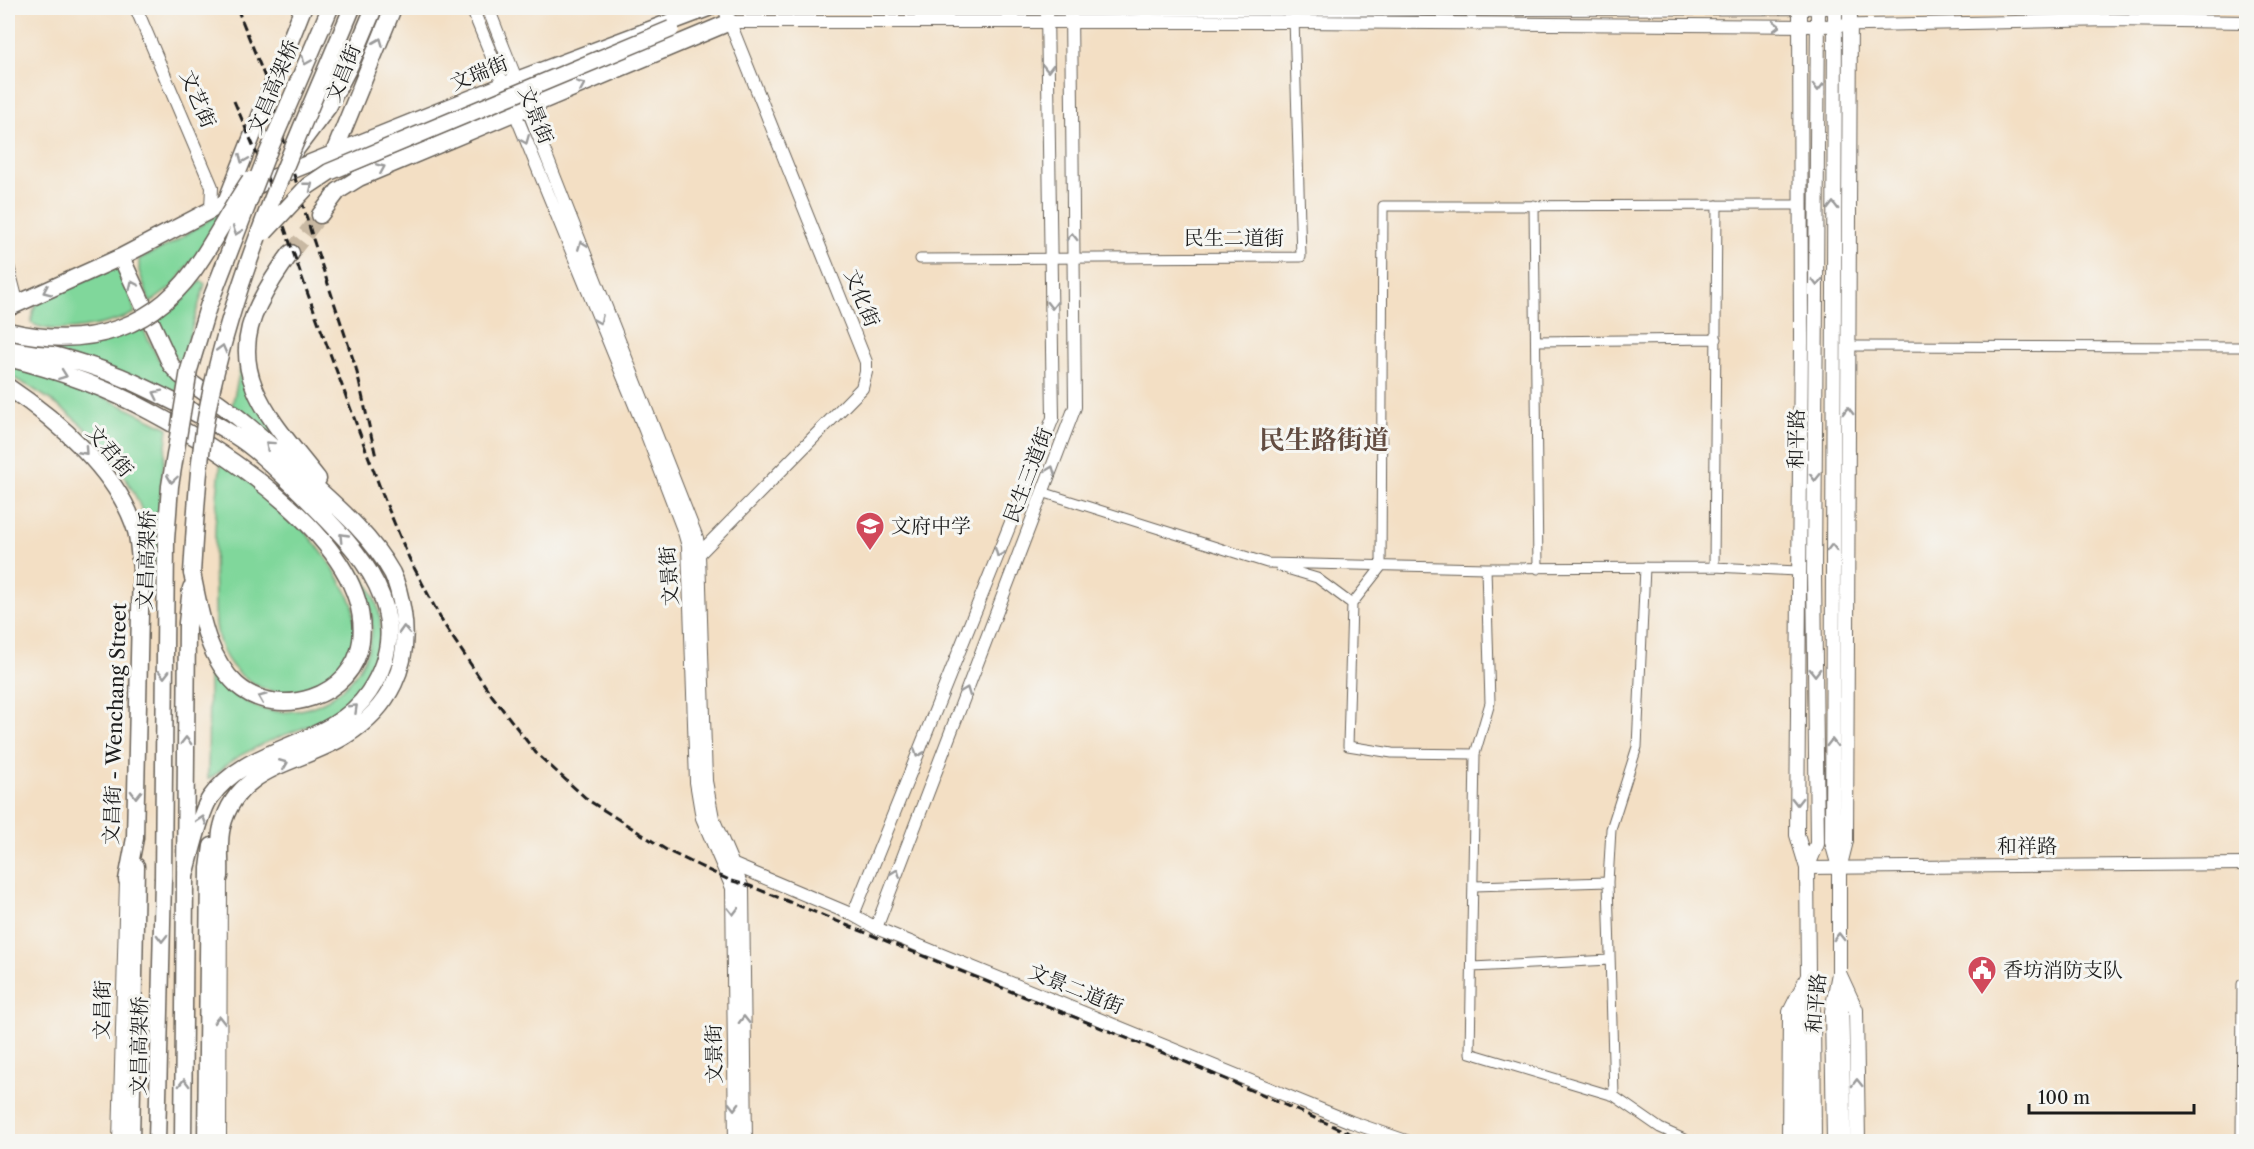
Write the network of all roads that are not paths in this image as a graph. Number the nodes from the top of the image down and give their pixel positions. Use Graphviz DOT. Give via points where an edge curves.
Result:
graph roads {
  1 [pos="136,8"];
  2 [pos="303,8"];
  3 [pos="330,8"];
  4 [pos="352,8"];
  5 [pos="374,8"];
  6 [pos="393,8"];
  7 [pos="472,8"];
  8 [pos="488,8"];
  9 [pos="708,8"];
  10 [pos="948,8"];
  11 [pos="1453,8"];
  12 [pos="1543,8"];
  13 [pos="1800,8"];
  14 [pos="1818,8"];
  15 [pos="1835,8"];
  16 [pos="1842,8"];
  17 [pos="1850,8"];
  18 [pos="1144,9"];
  19 [pos="1297,12"];
  20 [pos="727,15"];
  21 [pos="1047,16"];
  22 [pos="1071,16"];
  23 [pos="2247,22"];
  24 [pos="1835,25"];
  25 [pos="1850,25"];
  26 [pos="1800,26"];
  27 [pos="1818,26"];
  28 [pos="510,83"];
  29 [pos="521,111"];
  30 [pos="292,155"];
  31 [pos="333,155"];
  32 [pos="266,157"];
  33 [pos="1717,205"];
  34 [pos="1799,205"];
  35 [pos="218,206"];
  36 [pos="1534,206"];
  37 [pos="320,215"];
  38 [pos="255,244"];
  39 [pos="291,253"];
  40 [pos="121,257"];
  41 [pos="1052,258"];
  42 [pos="920,259"];
  43 [pos="1072,259"];
  44 [pos="8,260"];
  45 [pos="13,306"];
  46 [pos="1817,307"];
  47 [pos="1833,308"];
  48 [pos="8,331"];
  49 [pos="1717,339"];
  50 [pos="1536,341"];
  51 [pos="1801,341"];
  52 [pos="8,345"];
  53 [pos="1848,346"];
  54 [pos="2247,347"];
  55 [pos="8,358"];
  56 [pos="1816,383"];
  57 [pos="1832,386"];
  58 [pos="8,387"];
  59 [pos="1042,492"];
  60 [pos="344,513"];
  61 [pos="699,554"];
  62 [pos="1267,563"];
  63 [pos="1381,567"];
  64 [pos="1645,567"];
  65 [pos="1714,567"];
  66 [pos="141,568"];
  67 [pos="1486,568"];
  68 [pos="1538,568"];
  69 [pos="1798,571"];
  70 [pos="192,573"];
  71 [pos="1352,604"];
  72 [pos="1475,754"];
  73 [pos="135,838"];
  74 [pos="732,864"];
  75 [pos="2247,864"];
  76 [pos="1839,867"];
  77 [pos="1807,868"];
  78 [pos="215,872"];
  79 [pos="185,876"];
  80 [pos="131,880"];
  81 [pos="1608,882"];
  82 [pos="1474,886"];
  83 [pos="853,915"];
  84 [pos="876,928"];
  85 [pos="1610,960"];
  86 [pos="1472,967"];
  87 [pos="1839,972"];
  88 [pos="1808,976"];
  89 [pos="2242,984"];
  90 [pos="1614,1096"];
  91 [pos="120,1142"];
  92 [pos="131,1142"];
  93 [pos="157,1142"];
  94 [pos="183,1142"];
  95 [pos="206,1142"];
  96 [pos="219,1142"];
  97 [pos="735,1142"];
  98 [pos="746,1142"];
  99 [pos="1409,1142"];
  100 [pos="1691,1142"];
  101 [pos="1790,1142"];
  102 [pos="1801,1142"];
  103 [pos="1814,1142"];
  104 [pos="1834,1142"];
  105 [pos="1845,1142"];
  106 [pos="1858,1142"];
  107 [pos="2241,1142"];
  1 -- 35 [label="main road, 文艺街"];
  2 -- 35 [label="highway, one-way"];
  3 -- 32 [label="highway, 文昌高架桥, one-way, bridge"];
  4 -- 30 [label="highway, bridge"];
  5 -- 30 [label="highway" via="328,107"];
  31 -- 6 [label="highway, 文昌街, one-way"];
  7 -- 28 [label="main road, 文景街"];
  8 -- 28 [label="main road, 文景街"];
  9 -- 28 [label="highway, 文瑞街"];
  10 -- 21 [label="main road"];
  11 -- 12 [label="main road"];
  11 -- 19 [label="main road"];
  12 -- 13 [label="main road"];
  13 -- 14 [label="main road"];
  13 -- 26 [label="main road, 和平路"];
  14 -- 15 [label="main road"];
  14 -- 27 [label="main road, 和平路"];
  15 -- 16 [label="main road"];
  15 -- 24 [label="main road, 和平路"];
  17 -- 25 [label="main road, 和平路"];
  18 -- 19 [label="main road"];
  18 -- 22 [label="main road"];
  19 -- 22 [label="main road"];
  19 -- 26 [label="main road, one-way"];
  19 -- 43 [label="street, 民生二道街" via="1301,257"];
  20 -- 21 [label="main road"];
  29 -- 20 [label="highway, one-way"];
  38 -- 20 [label="highway, one-way, bridge" via="308,186 329,172 688,22"];
  20 -- 61 [label="main road, 文化街" via="867,372 862,388"];
  21 -- 22 [label="main road"];
  21 -- 41 [label="main road, 民生三道街, one-way"];
  43 -- 22 [label="main road, 民生三道街, one-way"];
  23 -- 25 [label="main road" via="2113,20"];
  24 -- 25 [label="main road"];
  24 -- 27 [label="main road"];
  47 -- 24 [label="main road, 和平路, one-way"];
  25 -- 53 [label="main road, 和平路"];
  26 -- 27 [label="main road"];
  26 -- 34 [label="main road, 和平路"];
  27 -- 46 [label="main road, 和平路, one-way"];
  28 -- 29 [label="main road, 文景街"];
  28 -- 31 [label="highway, 文瑞街"];
  37 -- 29 [label="highway, one-way" via="338,191 359,178"];
  61 -- 29 [label="main road, 文景街, one-way" via="697,538"];
  29 -- 97 [label="main road, 文景街, one-way" via="688,546 696,782 702,818 732,888"];
  30 -- 38 [label="highway, bridge"];
  31 -- 35 [label="highway, 文瑞街" via="268,180"];
  32 -- 48 [label="highway, bridge" via="202,259 164,304 119,329 92,336 44,338"];
  32 -- 93 [label="highway, 文昌高架桥, one-way, bridge" via="208,307 189,370 170,486"];
  33 -- 34 [label="street"];
  33 -- 36 [label="street"];
  33 -- 49 [label="street"];
  34 -- 51 [label="main road, 和平路"];
  35 -- 40 [label="highway"];
  36 -- 50 [label="street"];
  36 -- 63 [label="street" via="1383,206"];
  70 -- 38 [label="highway, one-way, bridge" via="198,467 212,389"];
  39 -- 60 [label="highway" via="258,305 249,328 245,351 249,375 272,419"];
  40 -- 45 [label="highway, one-way"];
  60 -- 40 [label="highway, one-way" via="245,423 171,365"];
  41 -- 42 [label="street, 民生二道街"];
  41 -- 43 [label="street, 民生二道街"];
  41 -- 83 [label="main road, 民生三道街, one-way" via="1053,418"];
  59 -- 43 [label="main road, 民生三道街, one-way" via="1075,407"];
  44 -- 45 [label="street"];
  46 -- 51 [label="main road"];
  46 -- 56 [label="main road, 和平路"];
  47 -- 53 [label="main road"];
  47 -- 57 [label="main road, 和平路"];
  49 -- 50 [label="street"];
  49 -- 65 [label="street"];
  50 -- 68 [label="street"];
  51 -- 56 [label="main road"];
  51 -- 69 [label="main road, 和平路"];
  79 -- 52 [label="highway, one-way" via="208,799 229,777 256,759 350,713 369,692 389,643 383,594 352,545 278,471 236,436 132,382 90,366"];
  53 -- 54 [label="street"];
  53 -- 57 [label="main road"];
  76 -- 53 [label="main road, 和平路, one-way" via="1846,841"];
  55 -- 70 [label="highway, one-way" via="100,388 151,411 226,456 294,511 333,556 354,590 362,626 357,658 346,676 318,695 298,702 271,702 255,695 238,685 219,661 204,630"];
  56 -- 77 [label="main road, 和平路, one-way" via="1817,844"];
  76 -- 57 [label="main road, 和平路, one-way" via="1832,843"];
  58 -- 66 [label="highway, 文君街, one-way" via="71,436 103,472 124,501 136,531"];
  59 -- 62 [label="street"];
  84 -- 59 [label="main road, 民生三道街, one-way"];
  78 -- 60 [label="highway, one-way" via="214,826 226,798 269,769 345,736 387,696 399,675 405,629 393,575"];
  61 -- 74 [label="main road, 文景街" via="706,781 713,818"];
  62 -- 63 [label="street"];
  62 -- 71 [label="street" via="1317,578"];
  63 -- 67 [label="street"];
  63 -- 71 [label="street"];
  64 -- 65 [label="street"];
  64 -- 68 [label="street"];
  64 -- 81 [label="street" via="1638,747 1611,829"];
  65 -- 69 [label="street"];
  66 -- 73 [label="highway, 文昌街 - Wenchang Street, one-way"];
  67 -- 68 [label="street"];
  67 -- 72 [label="street" via="1490,703"];
  69 -- 77 [label="main road, 和平路, one-way" via="1797,835"];
  79 -- 70 [label="highway, one-way" via="187,623"];
  71 -- 72 [label="street" via="1348,746 1392,753"];
  72 -- 82 [label="street"];
  73 -- 80 [label="highway, 文昌街"];
  74 -- 83 [label="main road, 文景二道街"];
  98 -- 74 [label="main road, 文景街, one-way" via="743,888"];
  75 -- 76 [label="main road, 和祥路"];
  76 -- 77 [label="main road, 和祥路"];
  87 -- 76 [label="main road, 和平路, one-way"];
  77 -- 88 [label="main road, 和平路"];
  78 -- 95 [label="highway"];
  96 -- 78 [label="main road, one-way"];
  94 -- 79 [label="highway, one-way"];
  80 -- 91 [label="main road, 文昌街"];
  80 -- 92 [label="highway"];
  81 -- 82 [label="street"];
  81 -- 85 [label="street"];
  82 -- 86 [label="street"];
  83 -- 84 [label="main road, 文景二道街"];
  84 -- 99 [label="main road, 文景二道街" via="1351,1122"];
  85 -- 86 [label="street"];
  85 -- 90 [label="street"];
  86 -- 90 [label="street" via="1470,1053"];
  87 -- 104 [label="main road, 和平路" via="1832,1011"];
  87 -- 105 [label="main road"];
  106 -- 87 [label="main road, one-way" via="1856,1010"];
  88 -- 101 [label="main road" via="1790,1012"];
  88 -- 102 [label="main road" via="1800,1012"];
  88 -- 103 [label="main road, 和平路" via="1813,1011"];
  89 -- 107 [label="street"];
  90 -- 100 [label="street" via="1660,1128"];
}
